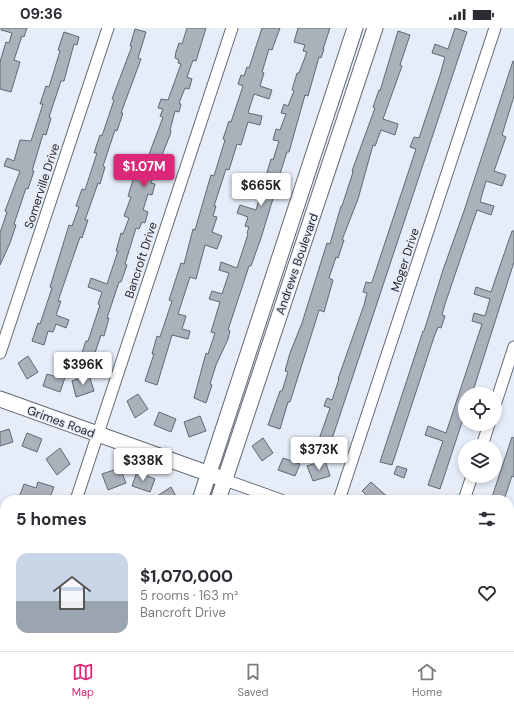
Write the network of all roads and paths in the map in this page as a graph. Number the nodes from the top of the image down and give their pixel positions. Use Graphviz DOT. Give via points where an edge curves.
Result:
graph roads {
  1 [pos="108,28"];
  2 [pos="232,28"];
  3 [pos="355,28"];
  4 [pos="375,28"];
  5 [pos="495,28"];
  6 [pos="514,347"];
  7 [pos="0,353"];
  8 [pos="501,387"];
  9 [pos="0,399"];
  10 [pos="97,435"];
  11 [pos="209,474"];
  12 [pos="225,480"];
  13 [pos="470,483"];
  14 [pos="78,495"];
  15 [pos="202,495"];
  16 [pos="220,495"];
  17 [pos="267,495"];
  18 [pos="341,495"];
  19 [pos="466,495"];
  1 -- 7 [label="street, Somerville Drive"];
  2 -- 10 [label="street, Bancroft Drive"];
  3 -- 11 [label="street, Andrews Boulevard"];
  4 -- 12 [label="street, Andrews Boulevard"];
  5 -- 18 [label="street, Moger Drive"];
  6 -- 8 [label="street"];
  9 -- 10 [label="street, Grimes Road"];
  10 -- 11 [label="street, Grimes Road"];
  10 -- 14 [label="street, Bancroft Drive"];
  11 -- 12 [label="street, Grimes Road"];
  11 -- 15 [label="street, Andrews Boulevard"];
  12 -- 16 [label="street, Andrews Boulevard"];
  12 -- 17 [label="street, Grimes Road"];
  13 -- 19 [label="street"];
}
